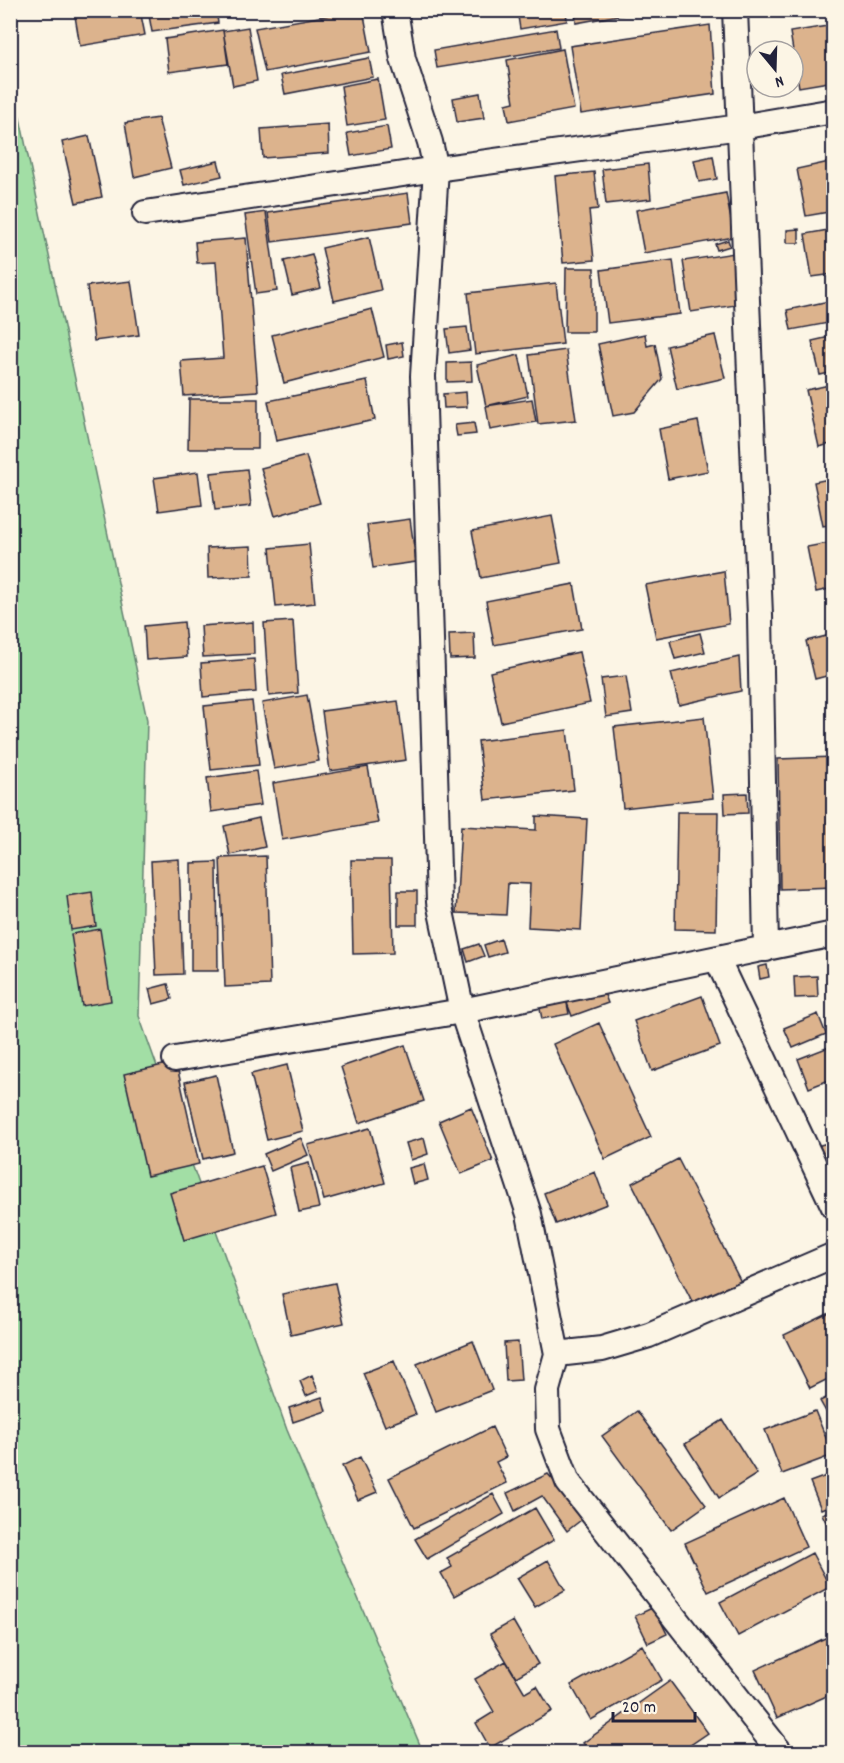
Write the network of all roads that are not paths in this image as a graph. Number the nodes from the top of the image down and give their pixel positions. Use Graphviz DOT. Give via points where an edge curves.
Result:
graph roads {
  1 [pos="395,10"];
  2 [pos="735,10"];
  3 [pos="834,111"];
  4 [pos="740,127"];
  5 [pos="436,169"];
  6 [pos="145,213"];
  7 [pos="834,934"];
  8 [pos="766,949"];
  9 [pos="717,959"];
  10 [pos="462,1011"];
  11 [pos="175,1059"];
  12 [pos="834,1207"];
  13 [pos="834,1255"];
  14 [pos="557,1354"];
  15 [pos="780,1752"];
  1 -- 5 [label="street" via="403,59"];
  2 -- 4 [label="street"];
  3 -- 4 [label="street"];
  4 -- 5 [label="street"];
  4 -- 8 [label="street" via="760,615"];
  5 -- 6 [label="street"];
  5 -- 10 [label="street" via="423,376 439,902"];
  7 -- 8 [label="street"];
  8 -- 9 [label="street"];
  9 -- 10 [label="street"];
  9 -- 12 [label="street"];
  10 -- 11 [label="street"];
  10 -- 14 [label="street" via="529,1214"];
  13 -- 14 [label="street" via="649,1335 602,1349"];
  14 -- 15 [label="street" via="547,1390 548,1429 568,1482"];
}
